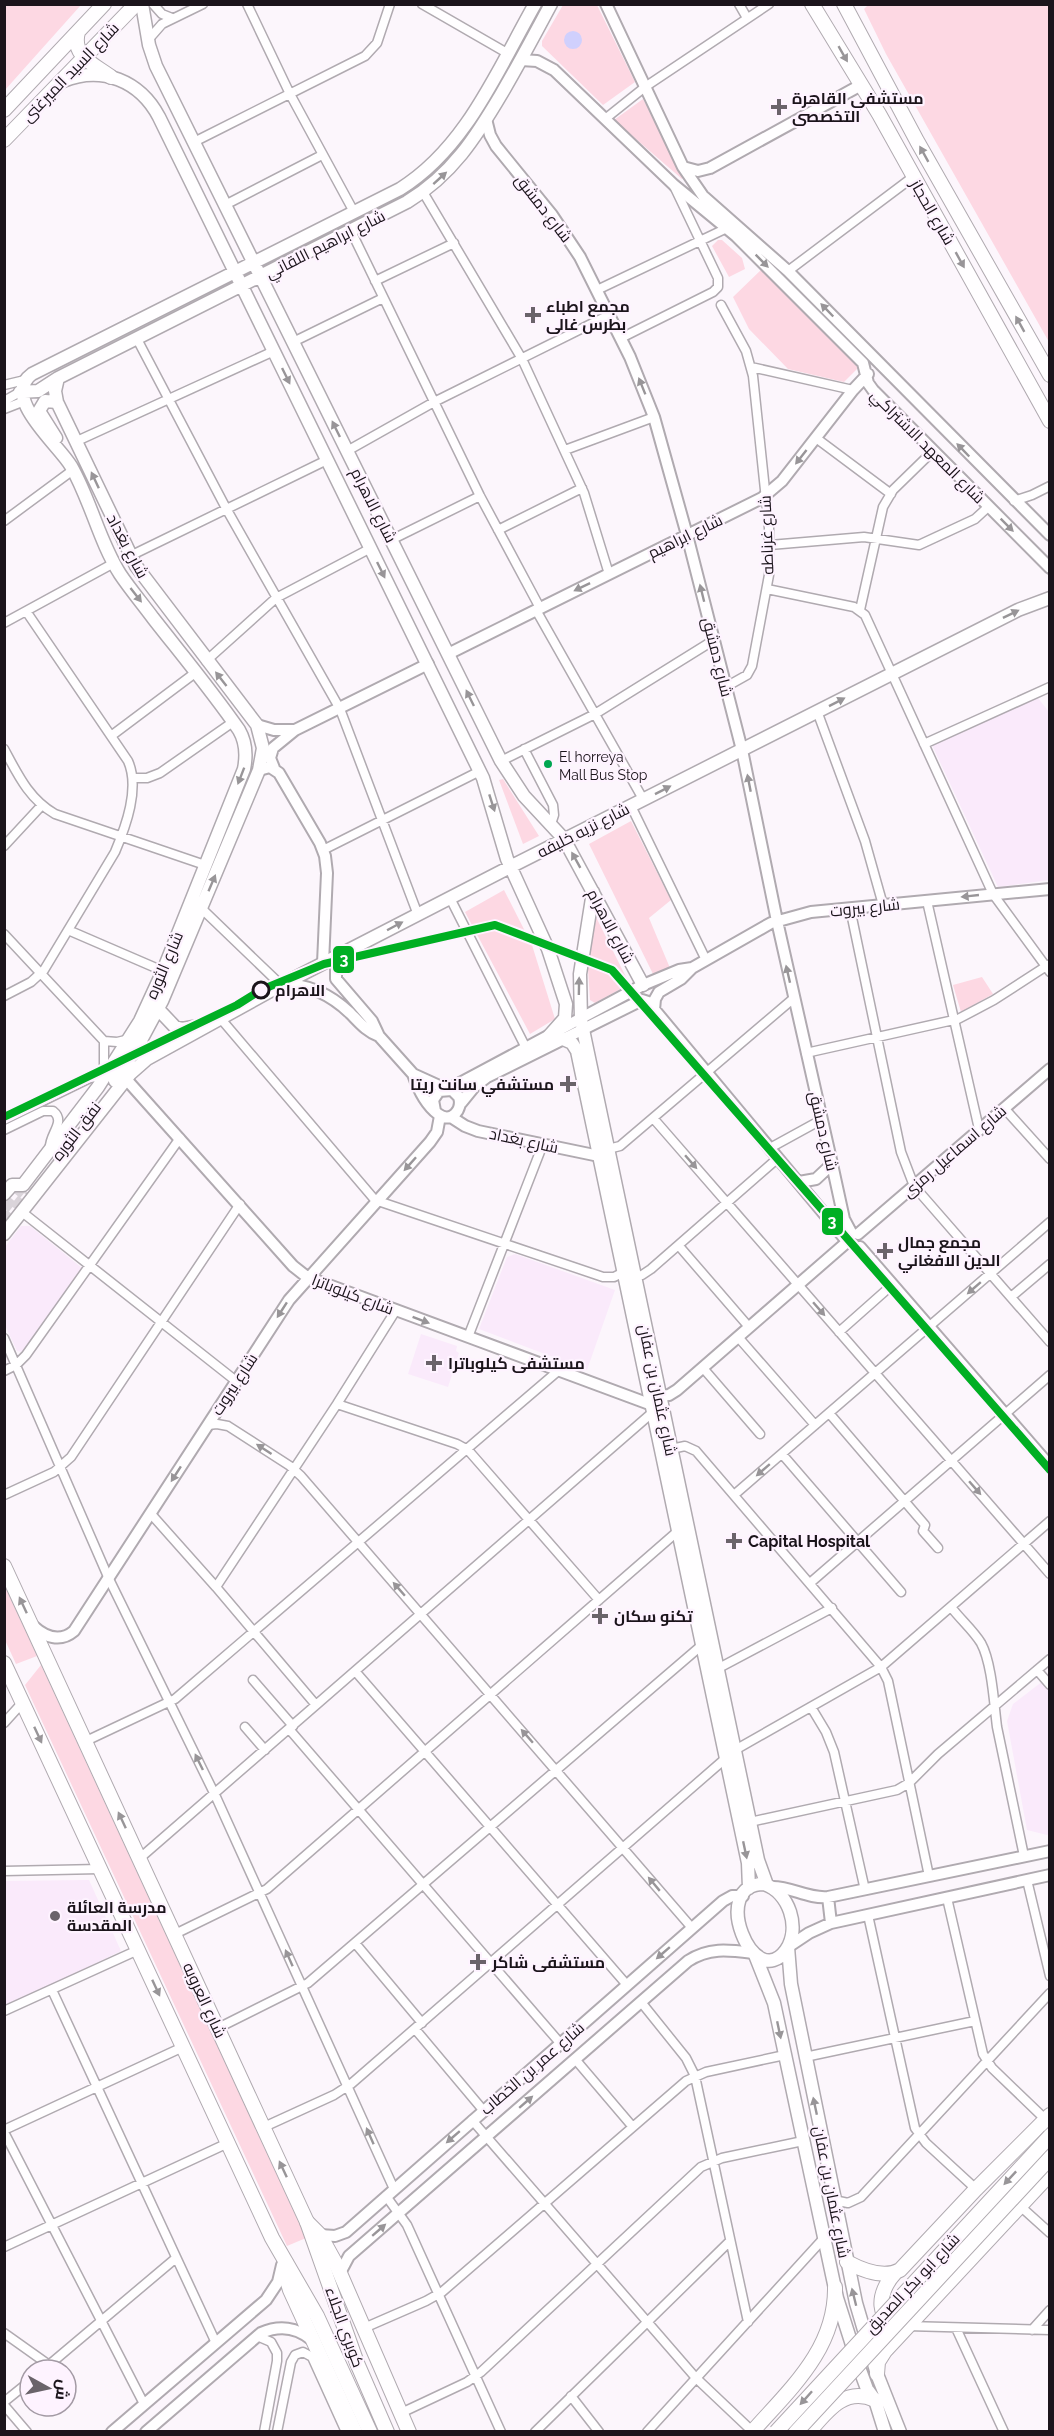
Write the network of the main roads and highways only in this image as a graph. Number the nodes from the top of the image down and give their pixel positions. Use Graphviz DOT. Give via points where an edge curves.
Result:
graph roads {
  1 [pos="104,4"];
  2 [pos="136,4"];
  3 [pos="142,4"];
  4 [pos="535,4"];
  5 [pos="551,4"];
  6 [pos="812,4"];
  7 [pos="827,4"];
  8 [pos="844,5"];
  9 [pos="826,26"];
  10 [pos="78,32"];
  11 [pos="85,58"];
  12 [pos="46,66"];
  13 [pos="111,77"];
  14 [pos="63,81"];
  15 [pos="4,110"];
  16 [pos="4,140"];
  17 [pos="253,262"];
  18 [pos="236,272"];
  19 [pos="260,276"];
  20 [pos="242,285"];
  21 [pos="268,292"];
  22 [pos="251,304"];
  23 [pos="1050,375"];
  24 [pos="28,377"];
  25 [pos="57,378"];
  26 [pos="38,391"];
  27 [pos="21,397"];
  28 [pos="57,402"];
  29 [pos="1050,421"];
  30 [pos="56,445"];
  31 [pos="1050,598"];
  32 [pos="448,654"];
  33 [pos="428,664"];
  34 [pos="233,722"];
  35 [pos="257,726"];
  36 [pos="564,839"];
  37 [pos="510,867"];
  38 [pos="593,892"];
  39 [pos="643,985"];
  40 [pos="158,1009"];
  41 [pos="209,1024"];
  42 [pos="549,1036"];
  43 [pos="563,1039"];
  44 [pos="125,1073"];
  45 [pos="604,1152"];
  46 [pos="25,1189"];
  47 [pos="4,1194"];
  48 [pos="4,1234"];
  49 [pos="655,1404"];
  50 [pos="4,1566"];
  51 [pos="4,1663"];
  52 [pos="730,1754"];
  53 [pos="769,1886"];
  54 [pos="746,1892"];
  55 [pos="788,1947"];
  56 [pos="755,1954"];
  57 [pos="790,1984"];
  58 [pos="775,2008"];
  59 [pos="1048,2117"];
  60 [pos="1050,2136"];
  61 [pos="1050,2158"];
  62 [pos="1050,2174"];
  63 [pos="307,2222"];
  64 [pos="284,2259"];
  65 [pos="847,2262"];
  66 [pos="895,2273"];
  67 [pos="835,2287"];
  68 [pos="907,2326"];
  69 [pos="809,2368"];
  70 [pos="877,2374"];
  71 [pos="875,2400"];
  72 [pos="833,2404"];
  73 [pos="752,2431"];
  74 [pos="355,2432"];
  75 [pos="370,2432"];
  76 [pos="387,2432"];
  77 [pos="409,2432"];
  78 [pos="776,2432"];
  79 [pos="796,2432"];
  80 [pos="809,2432"];
  81 [pos="885,2432"];
  82 [pos="900,2432"];
  1 -- 10 [label="main road, شارع السيد الميرغنى"];
  2 -- 11 [label="main road, شارع السيد الميرغنى"];
  3 -- 17 [label="main road, شارع الاهرام" via="154,61"];
  4 -- 17 [label="main road, شارع ابراهيم اللقاني" via="461,133 441,157 410,183"];
  19 -- 5 [label="main road, شارع ابراهيم اللقاني, one-way" via="423,192 457,162"];
  6 -- 9 [label="main road, شارع الحجاز"];
  7 -- 9 [label="main road"];
  23 -- 8 [label="main road, شارع الحجاز, one-way"];
  9 -- 29 [label="main road, شارع الحجاز, one-way"];
  10 -- 11 [label="main road" via="77,46"];
  10 -- 12 [label="main road, شارع السيد الميرغنى"];
  11 -- 13 [label="main road"];
  11 -- 14 [label="main road, شارع السيد الميرغنى"];
  12 -- 14 [label="main road" via="59,68"];
  12 -- 15 [label="main road, شارع السيد الميرغنى"];
  13 -- 14 [label="main road, شارع الاهرام" via="87,75"];
  13 -- 18 [label="main road, شارع الاهرام" via="139,90 155,108"];
  14 -- 16 [label="main road, شارع السيد الميرغنى"];
  17 -- 18 [label="main road, شارع ابراهيم اللقاني"];
  17 -- 19 [label="main road, شارع الاهرام"];
  18 -- 20 [label="main road, شارع الاهرام"];
  18 -- 24 [label="main road, شارع ابراهيم اللقاني"];
  19 -- 20 [label="main road, شارع ابراهيم اللقاني"];
  19 -- 21 [label="main road, شارع الاهرام"];
  20 -- 22 [label="main road, شارع الاهرام"];
  20 -- 25 [label="main road, شارع ابراهيم اللقاني"];
  21 -- 22 [label="main road" via="257,294"];
  32 -- 21 [label="main road, شارع الاهرام, one-way"];
  22 -- 33 [label="main road, شارع الاهرام, one-way"];
  24 -- 26 [label="main road"];
  24 -- 27 [label="main road"];
  25 -- 26 [label="main road, شارع ابراهيم اللقاني"];
  25 -- 28 [label="main road, شارع بغداد"];
  26 -- 27 [label="main road"];
  27 -- 30 [label="main road, شارع بغداد" via="33,422"];
  28 -- 30 [label="main road" via="45,401 39,411 55,435"];
  35 -- 28 [label="main road, شارع بغداد, one-way" via="140,573"];
  30 -- 34 [label="main road, شارع بغداد, one-way" via="73,470 123,578"];
  36 -- 31 [label="main road, شارع نزيه خليفه, one-way" via="1018,610"];
  32 -- 33 [label="main road"];
  36 -- 32 [label="main road, شارع الاهرام, one-way" via="520,790 501,761"];
  33 -- 37 [label="main road, شارع الاهرام, one-way" via="480,771"];
  34 -- 46 [label="main road, شارع الثوره, one-way" via="245,744 245,764 163,971 130,1039"];
  40 -- 35 [label="main road, شارع الثوره, one-way" via="260,770 263,747"];
  36 -- 37 [label="main road, شارع نزيه خليفه"];
  38 -- 36 [label="main road, شارع الاهرام, one-way"];
  41 -- 37 [label="main road, شارع نزيه خليفه, one-way"];
  37 -- 42 [label="main road" via="548,949 566,1004 565,1018"];
  38 -- 39 [label="main road, شارع الاهرام"];
  45 -- 38 [label="main road, شارع عثمان بن عفان, one-way" via="582,1025 580,974"];
  40 -- 41 [label="main road" via="177,1028"];
  40 -- 44 [label="main road, شارع الثوره"];
  41 -- 44 [label="main road, شارع نزيه خليفه"];
  43 -- 45 [label="main road, شارع عثمان بن عفان" via="577,1051"];
  44 -- 46 [label="main road, نفق الثوره"];
  44 -- 48 [label="main road, شارع الثوره"];
  45 -- 49 [label="main road, شارع عثمان بن عفان"];
  46 -- 47 [label="main road" via="12,1185"];
  49 -- 52 [label="main road, شارع عثمان بن عفان" via="702,1645"];
  49 -- 52 [label="main road, شارع عثمان بن عفان" via="671,1449 717,1668"];
  63 -- 50 [label="main road, شارع العروبه, one-way"];
  51 -- 64 [label="main road, one-way"];
  52 -- 53 [label="main road, شارع عثمان بن عفان" via="759,1864"];
  52 -- 54 [label="main road, شارع عثمان بن عفان, one-way" via="749,1870"];
  53 -- 54 [label="main road" via="757,1885"];
  53 -- 55 [label="main road" via="784,1900 790,1913 792,1932"];
  54 -- 56 [label="main road" via="738,1913 739,1926 745,1943"];
  55 -- 56 [label="main road" via="776,1959 767,1960"];
  55 -- 57 [label="main road, شارع عثمان بن عفان"];
  56 -- 58 [label="main road, شارع عثمان بن عفان"];
  57 -- 58 [label="main road" via="784,1979 778,1981"];
  65 -- 57 [label="main road, شارع عثمان بن عفان, one-way"];
  58 -- 67 [label="main road, شارع عثمان بن عفان, one-way"];
  59 -- 66 [label="main road, شارع ابو بكر الصديق"];
  60 -- 78 [label="main road, شارع ابو بكر الصديق, one-way, bridge"];
  61 -- 79 [label="main road, شارع ابو بكر الصديق, bridge"];
  62 -- 68 [label="main road, شارع ابو بكر الصديق"];
  63 -- 76 [label="main road, كوبري الجلاء" via="352,2351"];
  63 -- 77 [label="main road, شارع العروبه" via="320,2235 340,2273"];
  64 -- 74 [label="main road" via="288,2286"];
  64 -- 75 [label="main road, كوبري الجلاء" via="321,2325"];
  65 -- 66 [label="main road, شارع ابو بكر الصديق" via="867,2271"];
  70 -- 65 [label="main road, شارع عثمان بن عفان, one-way"];
  66 -- 68 [label="main road" via="884,2290 881,2306 888,2320"];
  67 -- 69 [label="main road" via="828,2330"];
  67 -- 71 [label="main road, شارع عثمان بن عفان" via="856,2360"];
  68 -- 70 [label="main road, شارع ابو بكر الصديق" via="882,2354"];
  69 -- 72 [label="main road" via="822,2369 833,2377 838,2390"];
  69 -- 73 [label="main road"];
  70 -- 82 [label="main road, شارع عثمان بن عفان"];
  71 -- 72 [label="main road" via="851,2396"];
  71 -- 81 [label="main road, شارع عثمان بن عفان"];
  72 -- 80 [label="main road"];
}
